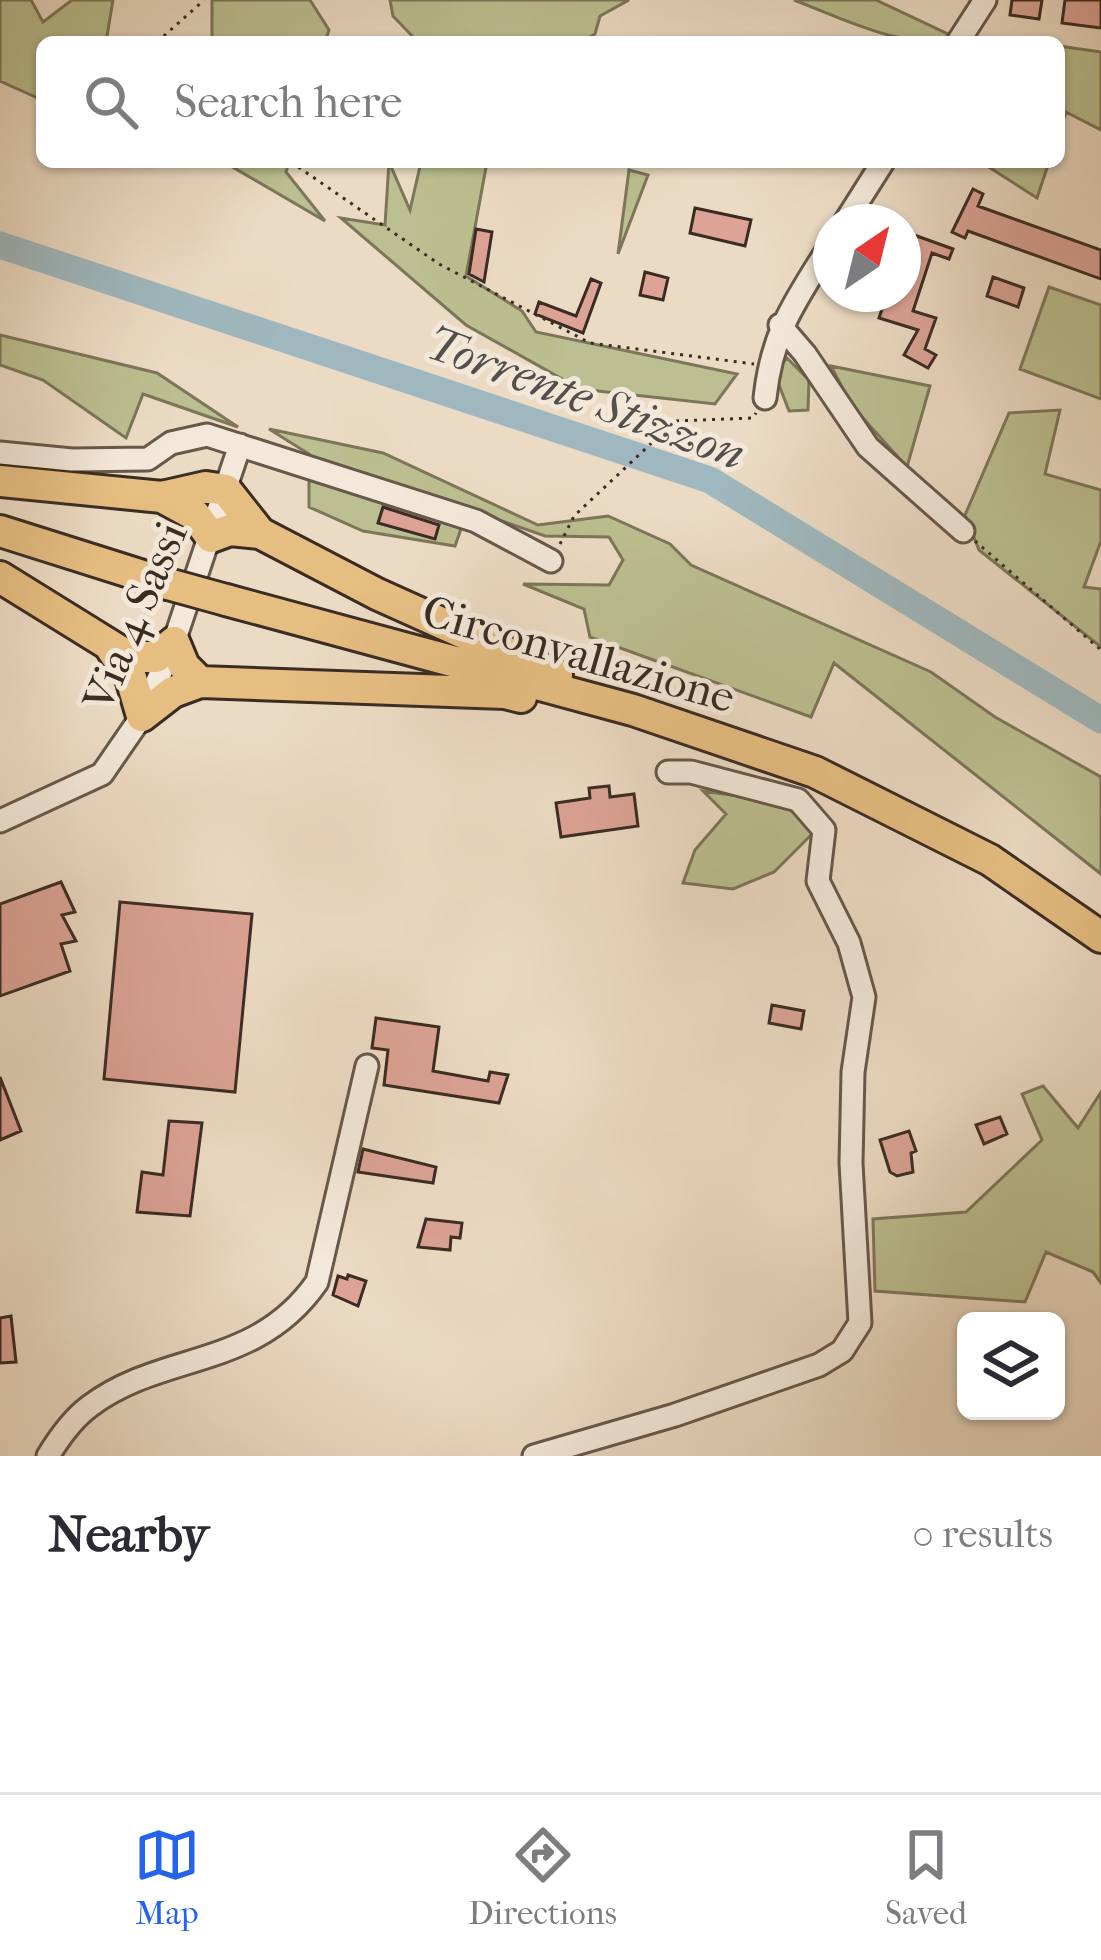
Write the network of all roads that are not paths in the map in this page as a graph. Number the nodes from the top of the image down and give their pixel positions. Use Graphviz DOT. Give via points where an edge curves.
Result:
graph roads {
  1 [pos="985,0"];
  2 [pos="962,36"];
  3 [pos="879,168"];
  4 [pos="856,204"];
  5 [pos="813,273"];
  6 [pos="780,326"];
  7 [pos="765,398"];
  8 [pos="240,446"];
  9 [pos="0,453"];
  10 [pos="0,481"];
  11 [pos="226,490"];
  12 [pos="162,497"];
  13 [pos="0,531"];
  14 [pos="963,531"];
  15 [pos="260,533"];
  16 [pos="211,537"];
  17 [pos="551,561"];
  18 [pos="0,577"];
  19 [pos="174,642"];
  20 [pos="111,648"];
  21 [pos="200,682"];
  22 [pos="596,700"];
  23 [pos="142,716"];
  24 [pos="668,772"];
  25 [pos="0,821"];
  26 [pos="1101,937"];
  27 [pos="367,1066"];
  28 [pos="48,1456"];
  29 [pos="534,1456"];
  1 -- 2 [label="street"];
  3 -- 4 [label="street"];
  5 -- 6 [label="street"];
  6 -- 7 [label="street"];
  6 -- 14 [label="street" via="868,447"];
  8 -- 9 [label="street" via="207,436 171,443 148,459"];
  8 -- 11 [label="street, Via 4 Sassi"];
  8 -- 17 [label="street" via="476,521"];
  10 -- 12 [label="highway"];
  11 -- 12 [label="highway"];
  11 -- 15 [label="highway"];
  11 -- 16 [label="street, Via 4 Sassi"];
  12 -- 16 [label="highway" via="195,515"];
  13 -- 22 [label="highway, Circonvallazione, bridge"];
  15 -- 16 [label="highway"];
  15 -- 22 [label="highway" via="584,686"];
  16 -- 19 [label="street, Via 4 Sassi"];
  18 -- 20 [label="highway"];
  19 -- 20 [label="highway" via="142,659"];
  19 -- 21 [label="highway"];
  19 -- 23 [label="street, Via 4 Sassi"];
  20 -- 23 [label="highway"];
  21 -- 22 [label="highway" via="505,693 572,709"];
  21 -- 23 [label="highway"];
  22 -- 26 [label="highway, Circonvallazione" via="857,791 991,860"];
  23 -- 25 [label="street, Via 4 Sassi" via="102,774"];
  24 -- 29 [label="street" via="798,800 824,830 818,881 865,997 852,1117 860,1323 842,1351 819,1366"];
  27 -- 28 [label="street" via="317,1282 298,1309 251,1340 90,1406"];
}
